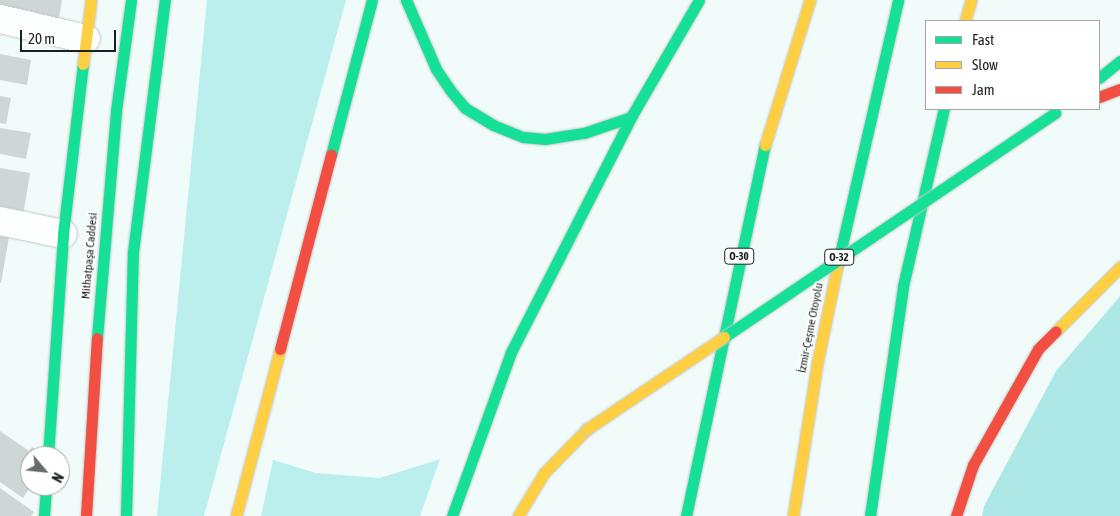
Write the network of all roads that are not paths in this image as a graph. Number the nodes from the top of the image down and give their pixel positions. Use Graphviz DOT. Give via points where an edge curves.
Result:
graph roads {
  1 [pos="91,0"];
  2 [pos="132,0"];
  3 [pos="165,0"];
  4 [pos="372,0"];
  5 [pos="406,0"];
  6 [pos="699,0"];
  7 [pos="810,0"];
  8 [pos="898,0"];
  9 [pos="971,0"];
  10 [pos="0,19"];
  11 [pos="965,20"];
  12 [pos="86,39"];
  13 [pos="1120,61"];
  14 [pos="1100,77"];
  15 [pos="1120,89"];
  16 [pos="1100,97"];
  17 [pos="944,110"];
  18 [pos="1057,111"];
  19 [pos="631,117"];
  20 [pos="0,221"];
  21 [pos="63,234"];
  22 [pos="1120,266"];
  23 [pos="49,446"];
  24 [pos="45,496"];
  25 [pos="44,516"];
  26 [pos="86,516"];
  27 [pos="126,516"];
  28 [pos="236,516"];
  29 [pos="452,516"];
  30 [pos="518,516"];
  31 [pos="686,516"];
  32 [pos="793,516"];
  33 [pos="870,516"];
  34 [pos="956,516"];
  1 -- 12 [label="main road"];
  2 -- 26 [label="main road, Mithatpaşa Caddesi" via="116,111 89,433"];
  3 -- 27 [label="main road" via="133,252"];
  4 -- 28 [label="main road"];
  5 -- 19 [label="main road" via="436,68 450,90 465,108 493,125 523,136 545,139 584,133"];
  6 -- 19 [label="main road"];
  7 -- 31 [label="main road, O-30" via="760,160"];
  8 -- 32 [label="main road, İzmir-Çeşme Otoyolu / O-32" via="871,108 818,359"];
  9 -- 11 [label="main road"];
  10 -- 12 [label="street"];
  12 -- 21 [label="main road"];
  13 -- 14 [label="main road"];
  15 -- 16 [label="main road"];
  17 -- 33 [label="main road" via="903,286"];
  18 -- 30 [label="main road, bridge" via="587,429 544,473"];
  19 -- 29 [label="main road" via="511,352"];
  20 -- 21 [label="street"];
  21 -- 23 [label="main road"];
  22 -- 34 [label="main road" via="1038,349 973,464"];
  24 -- 25 [label="main road"];
}
